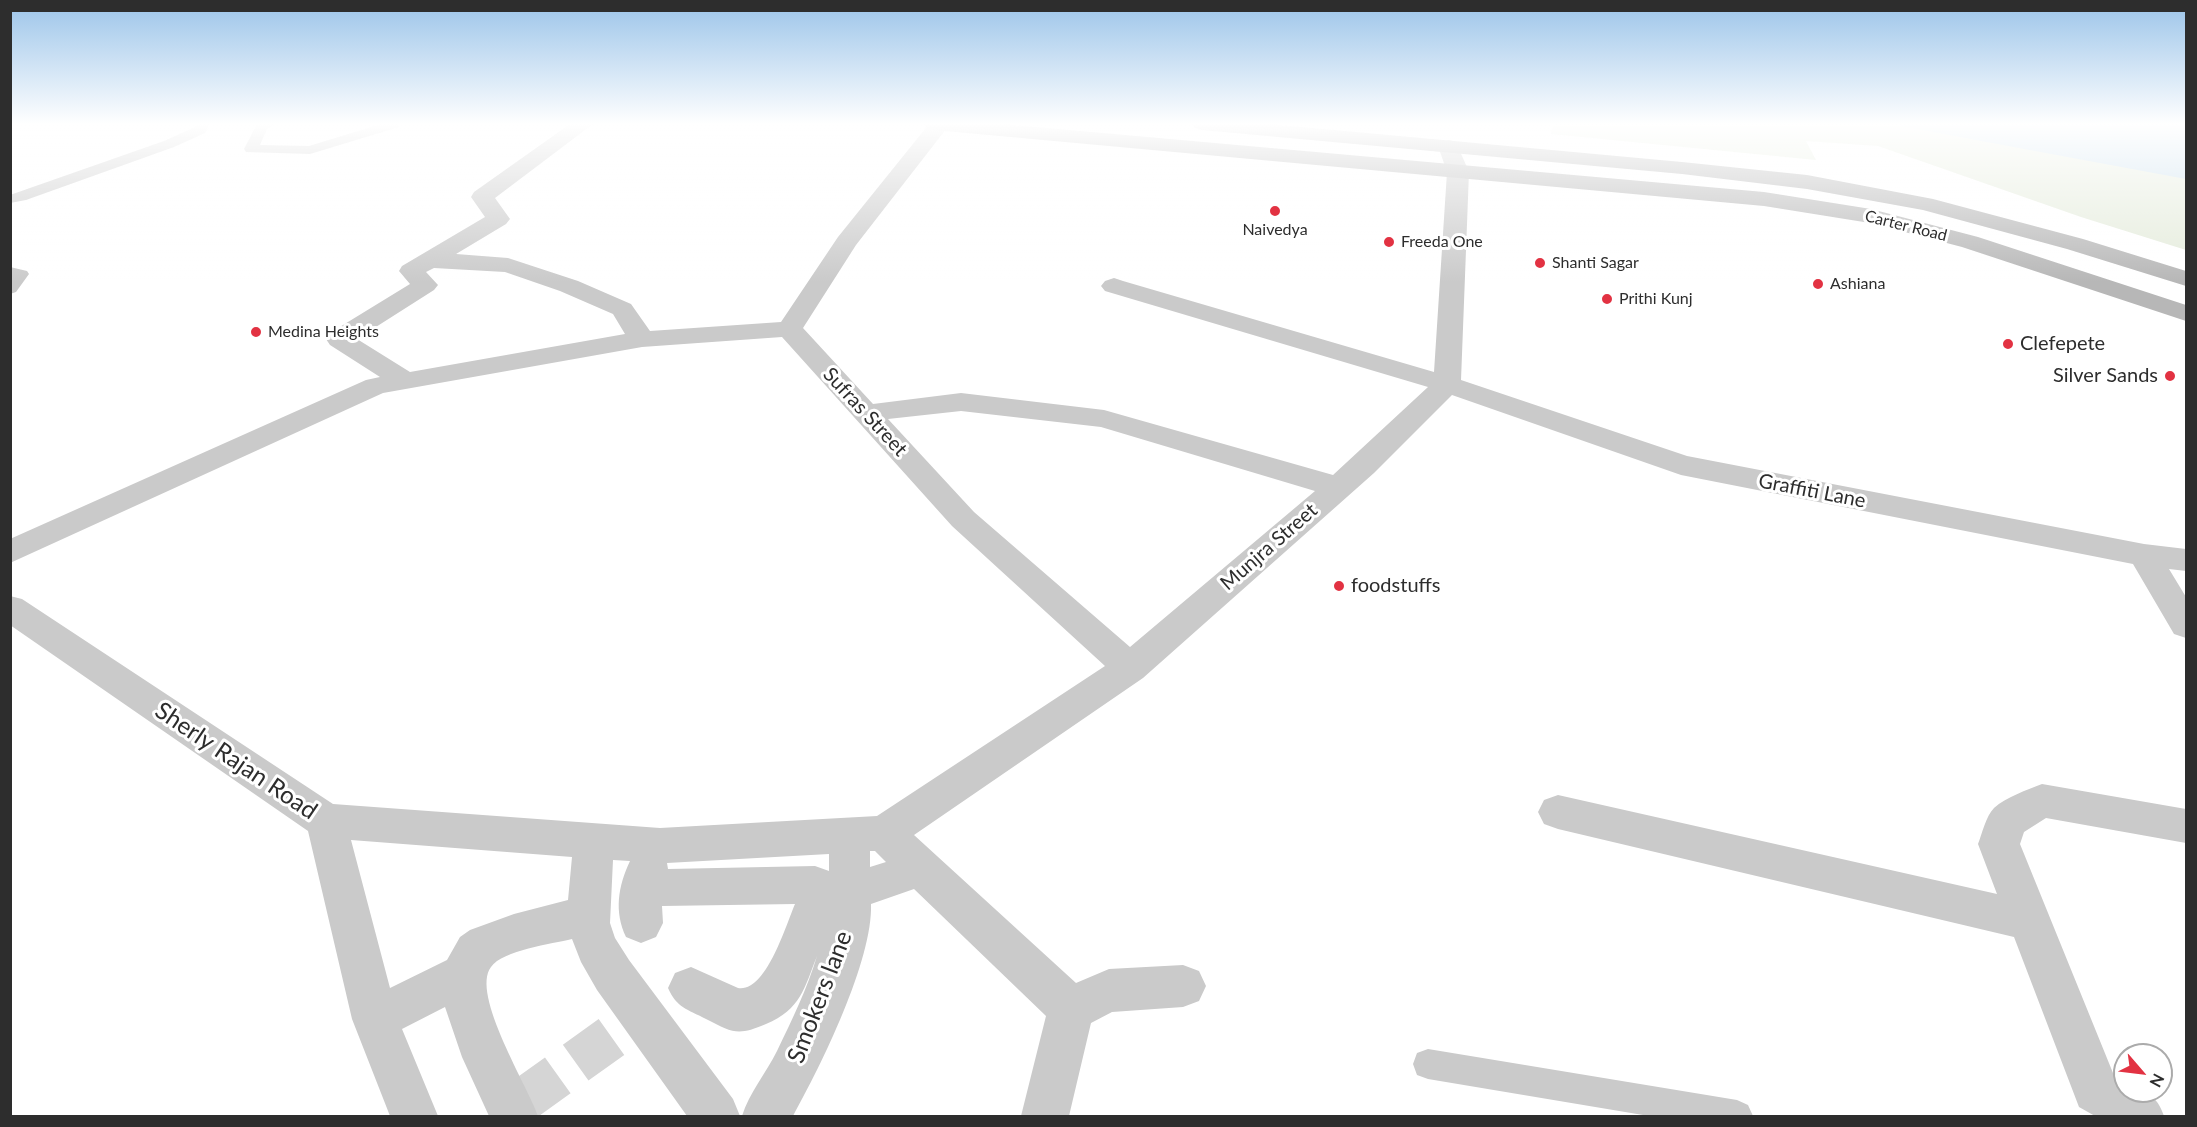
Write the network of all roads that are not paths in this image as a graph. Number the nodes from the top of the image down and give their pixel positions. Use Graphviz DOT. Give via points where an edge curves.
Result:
graph roads {
  1 [pos="75,177"];
  2 [pos="510,177"];
  3 [pos="898,177"];
  4 [pos="1453,177"];
  5 [pos="1590,177"];
  6 [pos="1755,177"];
  7 [pos="10,199"];
  8 [pos="429,260"];
  9 [pos="10,272"];
  10 [pos="2187,279"];
  11 [pos="1114,286"];
  12 [pos="10,289"];
  13 [pos="2187,313"];
  14 [pos="789,329"];
  15 [pos="642,339"];
  16 [pos="406,381"];
  17 [pos="1447,384"];
  18 [pos="866,413"];
  19 [pos="1338,487"];
  20 [pos="10,552"];
  21 [pos="2144,555"];
  22 [pos="2187,560"];
  23 [pos="10,608"];
  24 [pos="2187,625"];
  25 [pos="1130,669"];
  26 [pos="1558,813"];
  27 [pos="326,821"];
  28 [pos="2187,826"];
  29 [pos="594,841"];
  30 [pos="660,846"];
  31 [pos="869,862"];
  32 [pos="589,915"];
  33 [pos="2030,921"];
  34 [pos="465,974"];
  35 [pos="1183,986"];
  36 [pos="691,988"];
  37 [pos="1071,1009"];
  38 [pos="375,1019"];
  39 [pos="1428,1064"];
  40 [pos="512,1111"];
  41 [pos="414,1116"];
  42 [pos="716,1116"];
  43 [pos="766,1116"];
  44 [pos="1045,1116"];
  45 [pos="1737,1116"];
  46 [pos="2140,1116"];
  1 -- 7 [label="lane"];
  2 -- 8 [label="street" via="482,197 498,219"];
  3 -- 14 [label="street" via="846,242"];
  4 -- 17 [label="street"];
  5 -- 13 [label="main road, Carter Road" via="1871,216 1970,242"];
  6 -- 10 [label="main road, Carter Road" via="1818,184 1936,207"];
  8 -- 15 [label="street" via="508,265 569,286 622,309"];
  8 -- 16 [label="street" via="411,271 425,285 339,339"];
  9 -- 12 [label="lane" via="21,274"];
  11 -- 17 [label="street, Graffiti Lane"];
  14 -- 15 [label="street"];
  14 -- 18 [label="street, Sufras Street"];
  15 -- 16 [label="street"];
  16 -- 20 [label="street" via="376,386"];
  17 -- 19 [label="street, Munjra Street"];
  17 -- 21 [label="street, Graffiti Lane" via="1681,465"];
  18 -- 19 [label="street" via="961,402 1104,419"];
  18 -- 25 [label="street, Sufras Street" via="963,519"];
  19 -- 25 [label="street, Munjra Street"];
  21 -- 22 [label="street, Graffiti Lane"];
  21 -- 24 [label="street"];
  23 -- 27 [label="street, Sherly Rajan Road"];
  25 -- 31 [label="street, Munjra Street"];
  26 -- 33 [label="street"];
  27 -- 29 [label="street"];
  27 -- 38 [label="street, Sherly Rajan Road"];
  28 -- 33 [label="street" via="2042,801 2007,821 1999,844"];
  29 -- 30 [label="street"];
  29 -- 32 [label="street"];
  30 -- 31 [label="street"];
  30 -- 31 [label="street" via="643,875 641,906"];
  31 -- 36 [label="street" via="822,891 784,983 768,1001 744,1011"];
  31 -- 37 [label="street"];
  31 -- 43 [label="street, Smokers lane" via="830,987 793,1069"];
  32 -- 34 [label="street" via="495,940 476,952"];
  32 -- 42 [label="street" via="597,948 637,1019"];
  33 -- 46 [label="street" via="2096,1090"];
  34 -- 38 [label="street"];
  34 -- 40 [label="street" via="473,1028"];
  35 -- 37 [label="street" via="1109,991"];
  37 -- 44 [label="street"];
  38 -- 41 [label="street, Sherly Rajan Road"];
  39 -- 45 [label="lane"];
}
